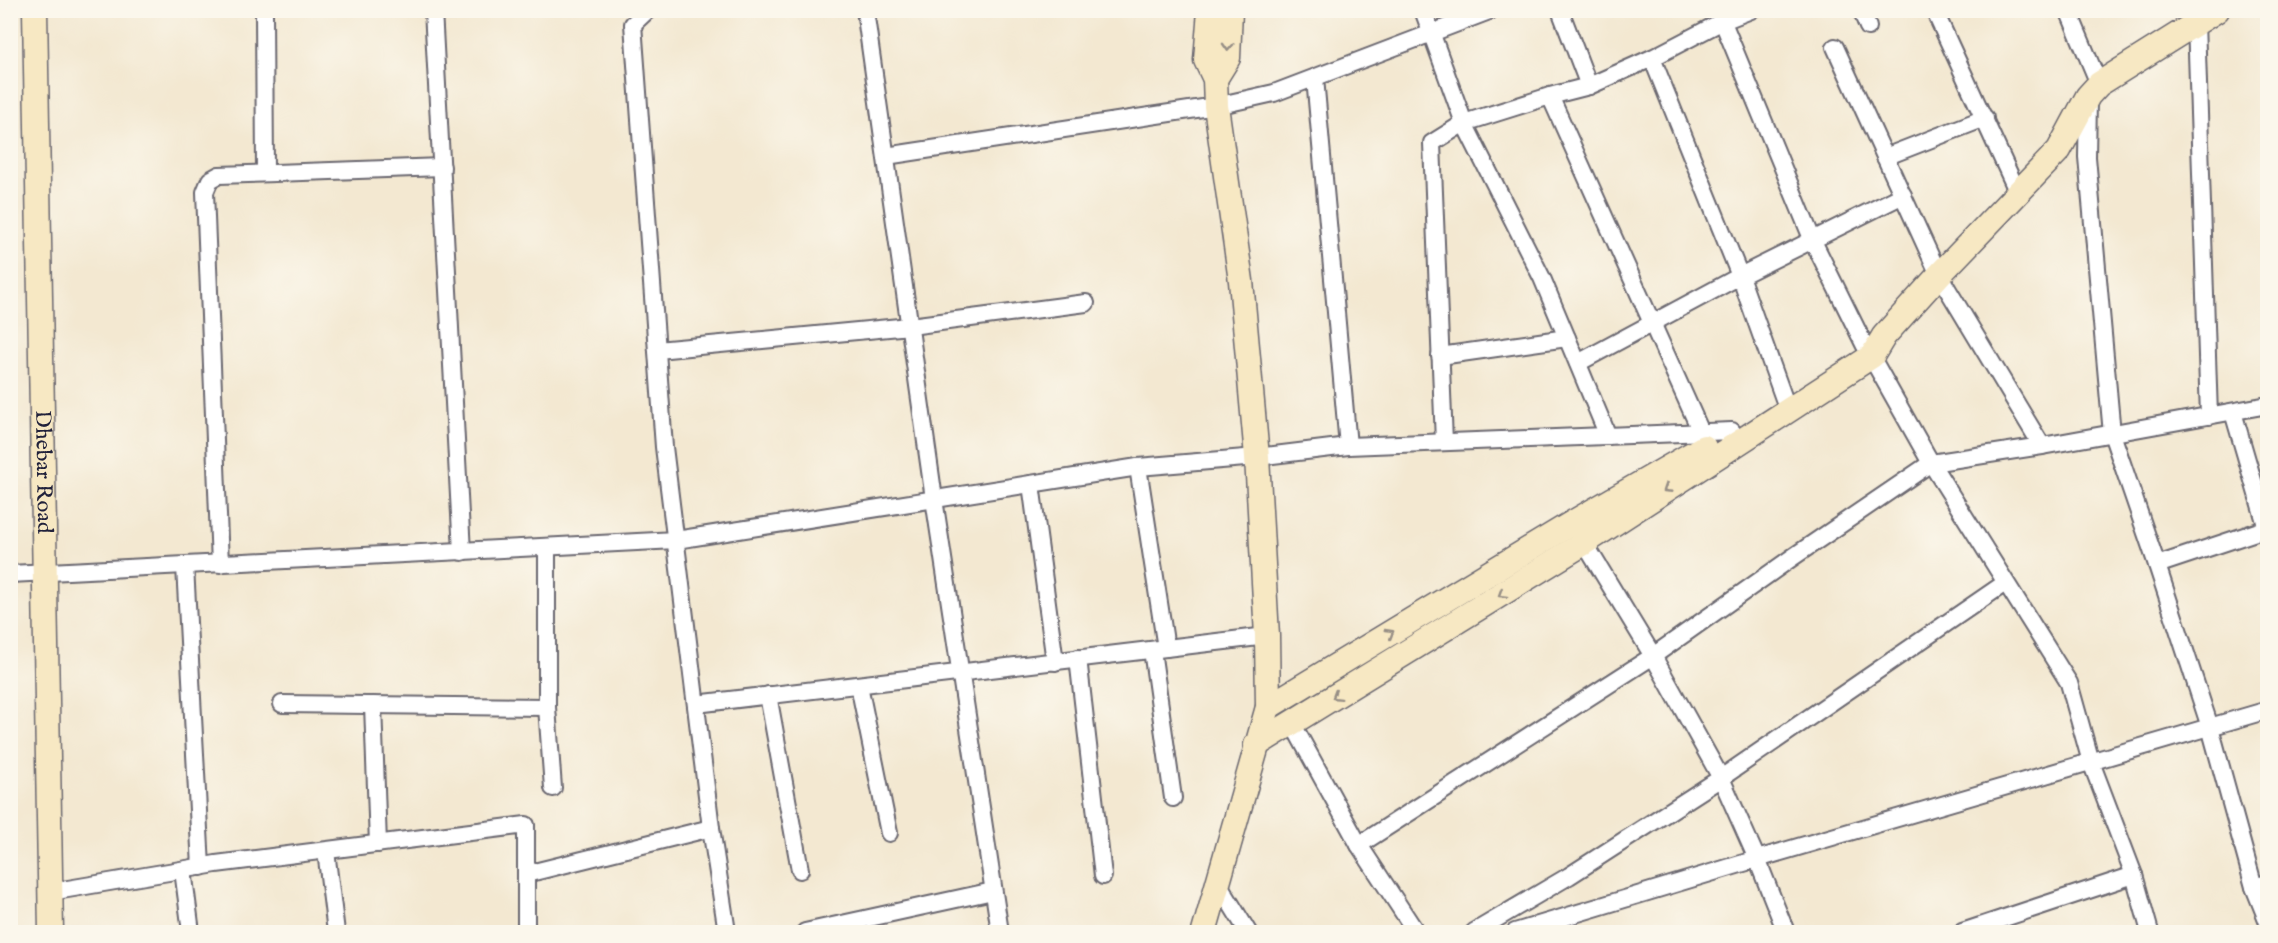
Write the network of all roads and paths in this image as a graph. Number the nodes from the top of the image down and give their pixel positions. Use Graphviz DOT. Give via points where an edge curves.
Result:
graph roads {
  1 [pos="35,10"];
  2 [pos="264,10"];
  3 [pos="433,10"];
  4 [pos="648,10"];
  5 [pos="865,10"];
  6 [pos="1210,10"];
  7 [pos="1230,10"];
  8 [pos="1423,10"];
  9 [pos="1492,10"];
  10 [pos="1560,10"];
  11 [pos="1751,10"];
  12 [pos="1861,10"];
  13 [pos="2068,10"];
  14 [pos="1935,12"];
  15 [pos="1720,16"];
  16 [pos="2206,16"];
  17 [pos="632,17"];
  18 [pos="1868,27"];
  19 [pos="1431,32"];
  20 [pos="1835,47"];
  21 [pos="1652,58"];
  22 [pos="1315,78"];
  23 [pos="1215,79"];
  24 [pos="1589,86"];
  25 [pos="2094,90"];
  26 [pos="1550,96"];
  27 [pos="1216,106"];
  28 [pos="1985,118"];
  29 [pos="1464,123"];
  30 [pos="886,156"];
  31 [pos="1885,157"];
  32 [pos="442,167"];
  33 [pos="265,173"];
  34 [pos="2018,193"];
  35 [pos="1903,195"];
  36 [pos="1813,241"];
  37 [pos="1939,275"];
  38 [pos="1740,276"];
  39 [pos="1086,303"];
  40 [pos="1652,322"];
  41 [pos="910,326"];
  42 [pos="1567,338"];
  43 [pos="1873,345"];
  44 [pos="657,350"];
  45 [pos="1440,356"];
  46 [pos="1578,363"];
  47 [pos="1784,399"];
  48 [pos="2268,405"];
  49 [pos="2234,412"];
  50 [pos="2210,416"];
  51 [pos="1732,431"];
  52 [pos="1701,432"];
  53 [pos="2112,434"];
  54 [pos="1608,436"];
  55 [pos="1444,442"];
  56 [pos="1348,446"];
  57 [pos="2042,446"];
  58 [pos="1257,457"];
  59 [pos="1931,463"];
  60 [pos="1138,467"];
  61 [pos="1031,484"];
  62 [pos="934,499"];
  63 [pos="2267,530"];
  64 [pos="1578,533"];
  65 [pos="676,540"];
  66 [pos="547,548"];
  67 [pos="462,552"];
  68 [pos="220,564"];
  69 [pos="2157,565"];
  70 [pos="185,566"];
  71 [pos="44,573"];
  72 [pos="10,574"];
  73 [pos="2006,582"];
  74 [pos="1267,636"];
  75 [pos="1159,649"];
  76 [pos="1653,656"];
  77 [pos="1078,658"];
  78 [pos="1055,662"];
  79 [pos="960,673"];
  80 [pos="859,685"];
  81 [pos="768,695"];
  82 [pos="282,704"];
  83 [pos="696,704"];
  84 [pos="373,705"];
  85 [pos="547,707"];
  86 [pos="1268,707"];
  87 [pos="2268,710"];
  88 [pos="1292,723"];
  89 [pos="2210,727"];
  90 [pos="1256,745"];
  91 [pos="2091,762"];
  92 [pos="1722,778"];
  93 [pos="553,788"];
  94 [pos="1173,798"];
  95 [pos="711,828"];
  96 [pos="889,833"];
  97 [pos="378,844"];
  98 [pos="1359,845"];
  99 [pos="326,851"];
  100 [pos="1758,859"];
  101 [pos="201,867"];
  102 [pos="183,870"];
  103 [pos="800,870"];
  104 [pos="526,874"];
  105 [pos="2134,875"];
  106 [pos="1103,876"];
  107 [pos="1218,883"];
  108 [pos="2261,885"];
  109 [pos="993,891"];
  110 [pos="51,892"];
  111 [pos="2268,922"];
  112 [pos="51,933"];
  113 [pos="191,933"];
  114 [pos="336,933"];
  115 [pos="526,933"];
  116 [pos="727,933"];
  117 [pos="804,933"];
  118 [pos="1000,933"];
  119 [pos="1204,933"];
  120 [pos="1248,933"];
  121 [pos="1416,933"];
  122 [pos="1474,933"];
  123 [pos="1515,933"];
  124 [pos="1786,933"];
  125 [pos="1962,933"];
  126 [pos="2150,933"];
  1 -- 71 [label="street, Dhebar Road"];
  2 -- 33 [label="street"];
  3 -- 32 [label="street"];
  4 -- 17 [label="street"];
  5 -- 30 [label="street"];
  6 -- 23 [label="street" via="1206,60"];
  7 -- 23 [label="street, one-way" via="1228,58"];
  8 -- 19 [label="street"];
  9 -- 19 [label="street"];
  10 -- 24 [label="street"];
  11 -- 15 [label="street"];
  12 -- 18 [label="street"];
  13 -- 25 [label="street"];
  14 -- 28 [label="street"];
  15 -- 21 [label="street"];
  15 -- 36 [label="street"];
  16 -- 25 [label="street"];
  16 -- 50 [label="street"];
  17 -- 44 [label="street"];
  19 -- 22 [label="street"];
  19 -- 29 [label="street"];
  20 -- 31 [label="street"];
  21 -- 24 [label="street"];
  21 -- 38 [label="street"];
  22 -- 27 [label="street" via="1274,93"];
  22 -- 56 [label="street"];
  23 -- 27 [label="street"];
  24 -- 26 [label="street"];
  25 -- 34 [label="street" via="2059,150"];
  25 -- 53 [label="street" via="2087,157"];
  26 -- 29 [label="street"];
  26 -- 40 [label="street"];
  27 -- 30 [label="street"];
  27 -- 58 [label="street" via="1241,280"];
  28 -- 31 [label="street"];
  28 -- 34 [label="street"];
  29 -- 42 [label="street" via="1542,278"];
  29 -- 45 [label="street" via="1432,143"];
  30 -- 41 [label="street"];
  31 -- 35 [label="street"];
  32 -- 33 [label="street"];
  32 -- 67 [label="street"];
  33 -- 68 [label="street" via="219,175 210,180 205,192"];
  34 -- 37 [label="street"];
  35 -- 36 [label="street"];
  35 -- 37 [label="street"];
  36 -- 38 [label="street"];
  36 -- 43 [label="street"];
  37 -- 43 [label="street"];
  37 -- 57 [label="street"];
  38 -- 40 [label="street"];
  38 -- 47 [label="street"];
  39 -- 41 [label="street"];
  40 -- 46 [label="street"];
  40 -- 52 [label="street"];
  41 -- 44 [label="street"];
  41 -- 62 [label="street"];
  42 -- 45 [label="street"];
  42 -- 46 [label="street"];
  43 -- 47 [label="street"];
  43 -- 59 [label="street"];
  43 -- 64 [label="street, one-way"];
  44 -- 65 [label="street"];
  45 -- 55 [label="street"];
  46 -- 54 [label="street"];
  47 -- 51 [label="street"];
  48 -- 49 [label="street"];
  49 -- 50 [label="street"];
  49 -- 63 [label="street"];
  50 -- 53 [label="street"];
  51 -- 52 [label="street"];
  51 -- 64 [label="street"];
  52 -- 54 [label="street"];
  53 -- 57 [label="street"];
  53 -- 69 [label="street"];
  54 -- 55 [label="street"];
  55 -- 56 [label="street"];
  56 -- 58 [label="street"];
  57 -- 59 [label="street"];
  58 -- 60 [label="street"];
  58 -- 74 [label="street"];
  59 -- 73 [label="street"];
  59 -- 76 [label="street"];
  60 -- 61 [label="street"];
  60 -- 75 [label="street"];
  61 -- 62 [label="street"];
  61 -- 78 [label="street"];
  62 -- 65 [label="street"];
  62 -- 79 [label="street"];
  63 -- 69 [label="street"];
  64 -- 76 [label="street"];
  86 -- 64 [label="street, one-way"];
  64 -- 88 [label="street, one-way"];
  65 -- 66 [label="street"];
  65 -- 83 [label="street"];
  66 -- 67 [label="street"];
  66 -- 85 [label="street"];
  67 -- 68 [label="street"];
  68 -- 70 [label="street"];
  69 -- 89 [label="street"];
  70 -- 71 [label="street"];
  70 -- 101 [label="street"];
  71 -- 72 [label="street"];
  71 -- 110 [label="street, Dhebar Road"];
  73 -- 91 [label="street" via="2069,683"];
  73 -- 92 [label="street"];
  74 -- 75 [label="street"];
  74 -- 86 [label="street"];
  75 -- 77 [label="street"];
  75 -- 94 [label="street"];
  76 -- 92 [label="street"];
  76 -- 98 [label="street"];
  77 -- 78 [label="street"];
  77 -- 106 [label="street"];
  78 -- 79 [label="street"];
  79 -- 80 [label="street"];
  79 -- 109 [label="street"];
  80 -- 81 [label="street"];
  80 -- 96 [label="street"];
  81 -- 83 [label="street"];
  81 -- 103 [label="street"];
  82 -- 84 [label="street"];
  83 -- 95 [label="street"];
  84 -- 85 [label="street"];
  84 -- 97 [label="street"];
  85 -- 93 [label="street"];
  86 -- 90 [label="street"];
  87 -- 89 [label="street"];
  88 -- 90 [label="street"];
  88 -- 98 [label="street"];
  89 -- 91 [label="street"];
  89 -- 108 [label="street"];
  90 -- 107 [label="street"];
  91 -- 100 [label="street"];
  91 -- 105 [label="street"];
  92 -- 100 [label="street"];
  92 -- 122 [label="street"];
  95 -- 104 [label="street"];
  95 -- 116 [label="street"];
  97 -- 99 [label="street"];
  97 -- 104 [label="street" via="526,825"];
  98 -- 121 [label="street"];
  99 -- 101 [label="street"];
  99 -- 114 [label="street"];
  100 -- 123 [label="street"];
  100 -- 124 [label="street"];
  101 -- 102 [label="street"];
  102 -- 110 [label="street"];
  102 -- 113 [label="street"];
  104 -- 115 [label="street"];
  105 -- 125 [label="street"];
  105 -- 126 [label="street"];
  107 -- 119 [label="street"];
  107 -- 120 [label="street"];
  108 -- 111 [label="street"];
  109 -- 117 [label="street"];
  109 -- 118 [label="street"];
  110 -- 112 [label="street, Dhebar Road"];
}
